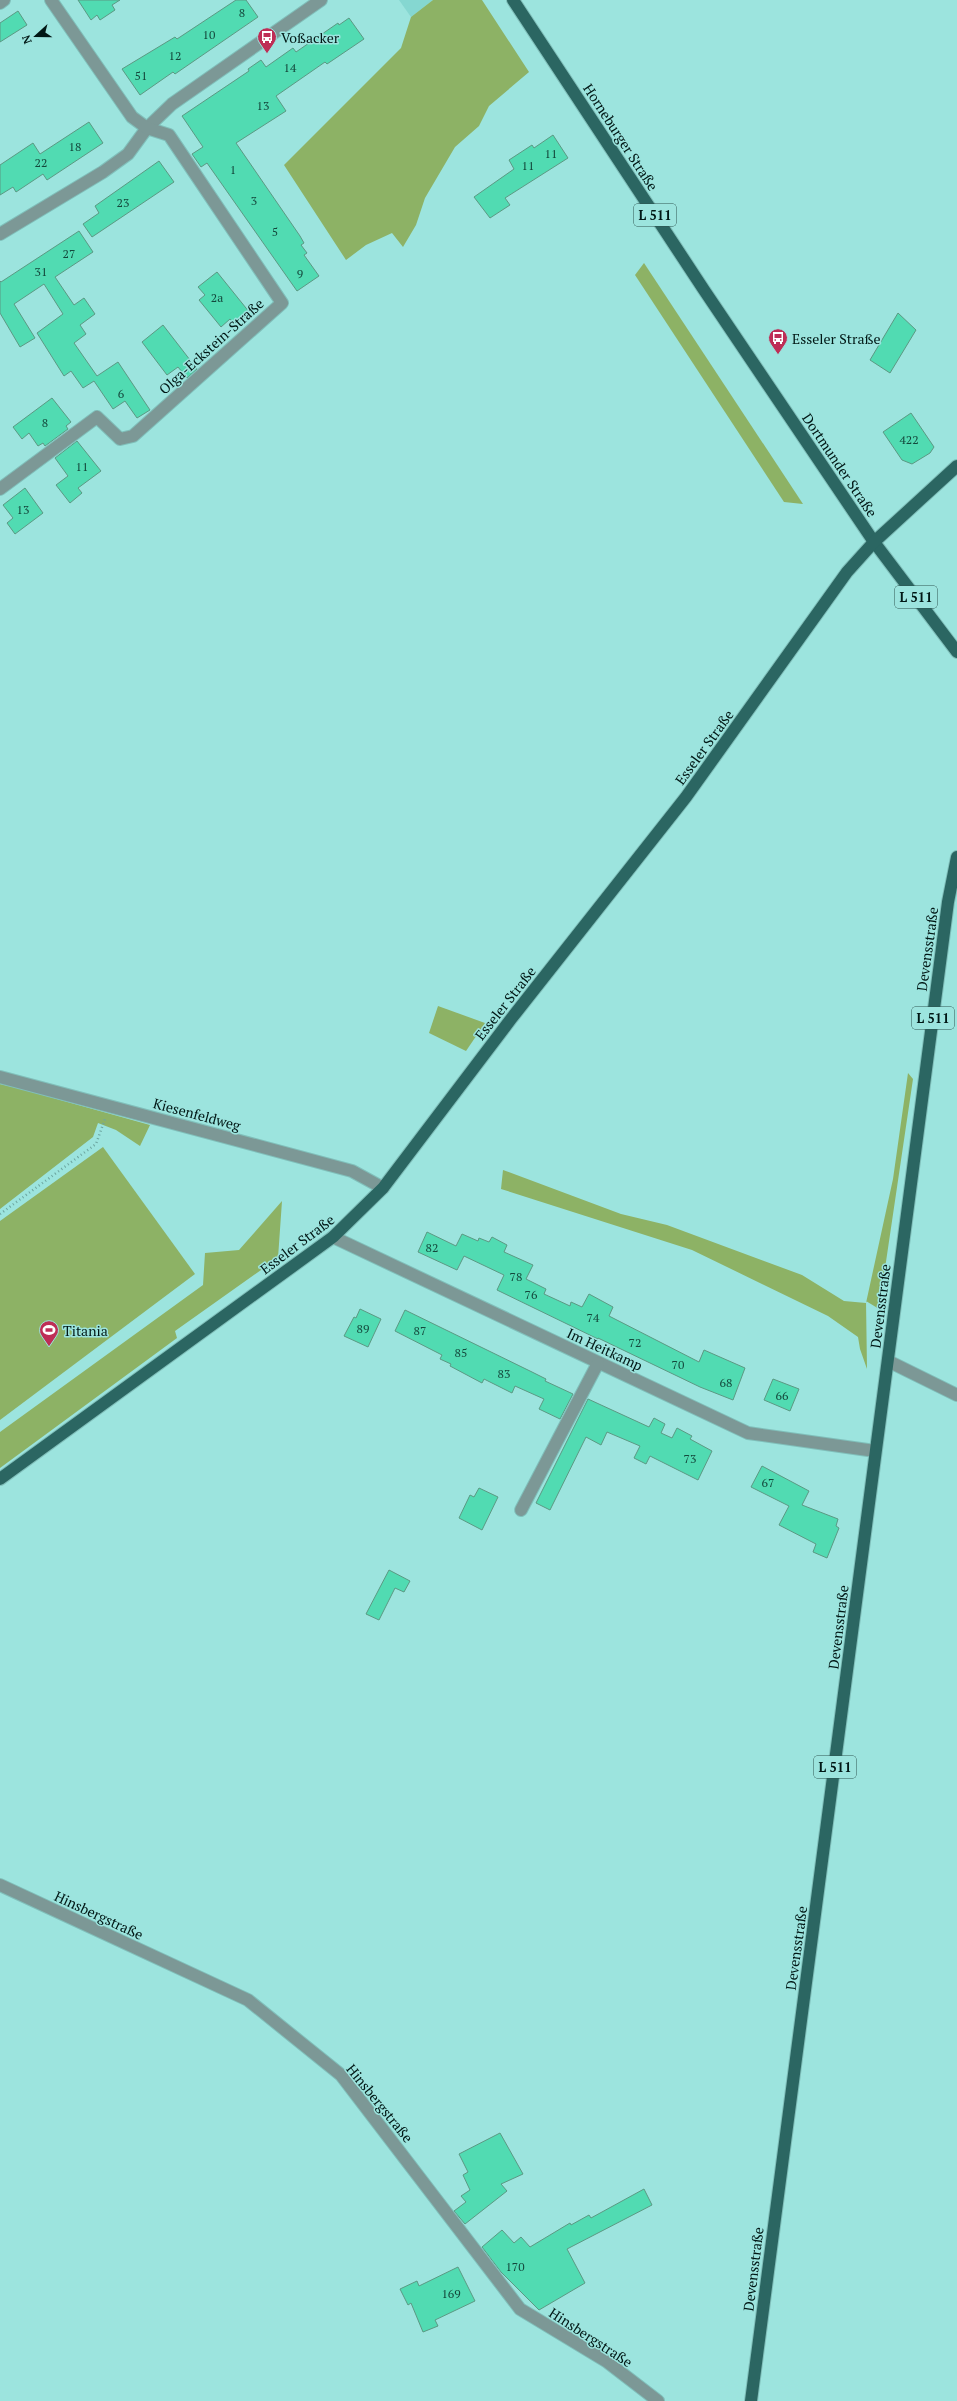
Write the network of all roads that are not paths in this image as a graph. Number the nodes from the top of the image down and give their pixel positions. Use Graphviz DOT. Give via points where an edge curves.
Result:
graph roads {
  1 [pos="4,0"];
  2 [pos="52,0"];
  3 [pos="321,0"];
  4 [pos="513,0"];
  5 [pos="0,3"];
  6 [pos="146,128"];
  7 [pos="0,234"];
  8 [pos="704,290"];
  9 [pos="957,466"];
  10 [pos="0,489"];
  11 [pos="874,542"];
  12 [pos="957,652"];
  13 [pos="957,857"];
  14 [pos="0,1077"];
  15 [pos="383,1188"];
  16 [pos="333,1238"];
  17 [pos="888,1361"];
  18 [pos="598,1363"];
  19 [pos="957,1395"];
  20 [pos="875,1451"];
  21 [pos="0,1479"];
  22 [pos="520,1510"];
  23 [pos="0,1885"];
  24 [pos="658,2401"];
  25 [pos="751,2401"];
  1 -- 5 [label="street"];
  2 -- 6 [label="street" via="132,117"];
  3 -- 6 [label="street" via="172,104"];
  4 -- 8 [label="main road, Horneburger Straße / L 511"];
  6 -- 7 [label="street" via="128,154 116,163"];
  6 -- 10 [label="street, Olga-Eckstein-Straße" via="169,135 282,303 133,436 120,439 97,417"];
  8 -- 11 [label="main road, Dortmunder Straße / L 511"];
  9 -- 11 [label="main road, Esseler Straße"];
  11 -- 12 [label="main road, Dortmunder Straße / L 511"];
  11 -- 15 [label="main road, Esseler Straße" via="848,572 686,797 516,1013"];
  13 -- 17 [label="main road, Devensstraße / L 511" via="948,902"];
  14 -- 15 [label="street, Kiesenfeldweg" via="352,1171"];
  15 -- 16 [label="main road, Esseler Straße"];
  16 -- 18 [label="street, Im Heitkamp"];
  16 -- 21 [label="main road, Esseler Straße"];
  17 -- 19 [label="street"];
  17 -- 20 [label="main road, Devensstraße / L 511"];
  18 -- 20 [label="street, Im Heitkamp" via="748,1433"];
  18 -- 22 [label="street"];
  20 -- 25 [label="main road, Devensstraße / L 511"];
  23 -- 24 [label="street, Hinsbergstraße" via="248,2000 341,2075 520,2309 606,2361"];
}
